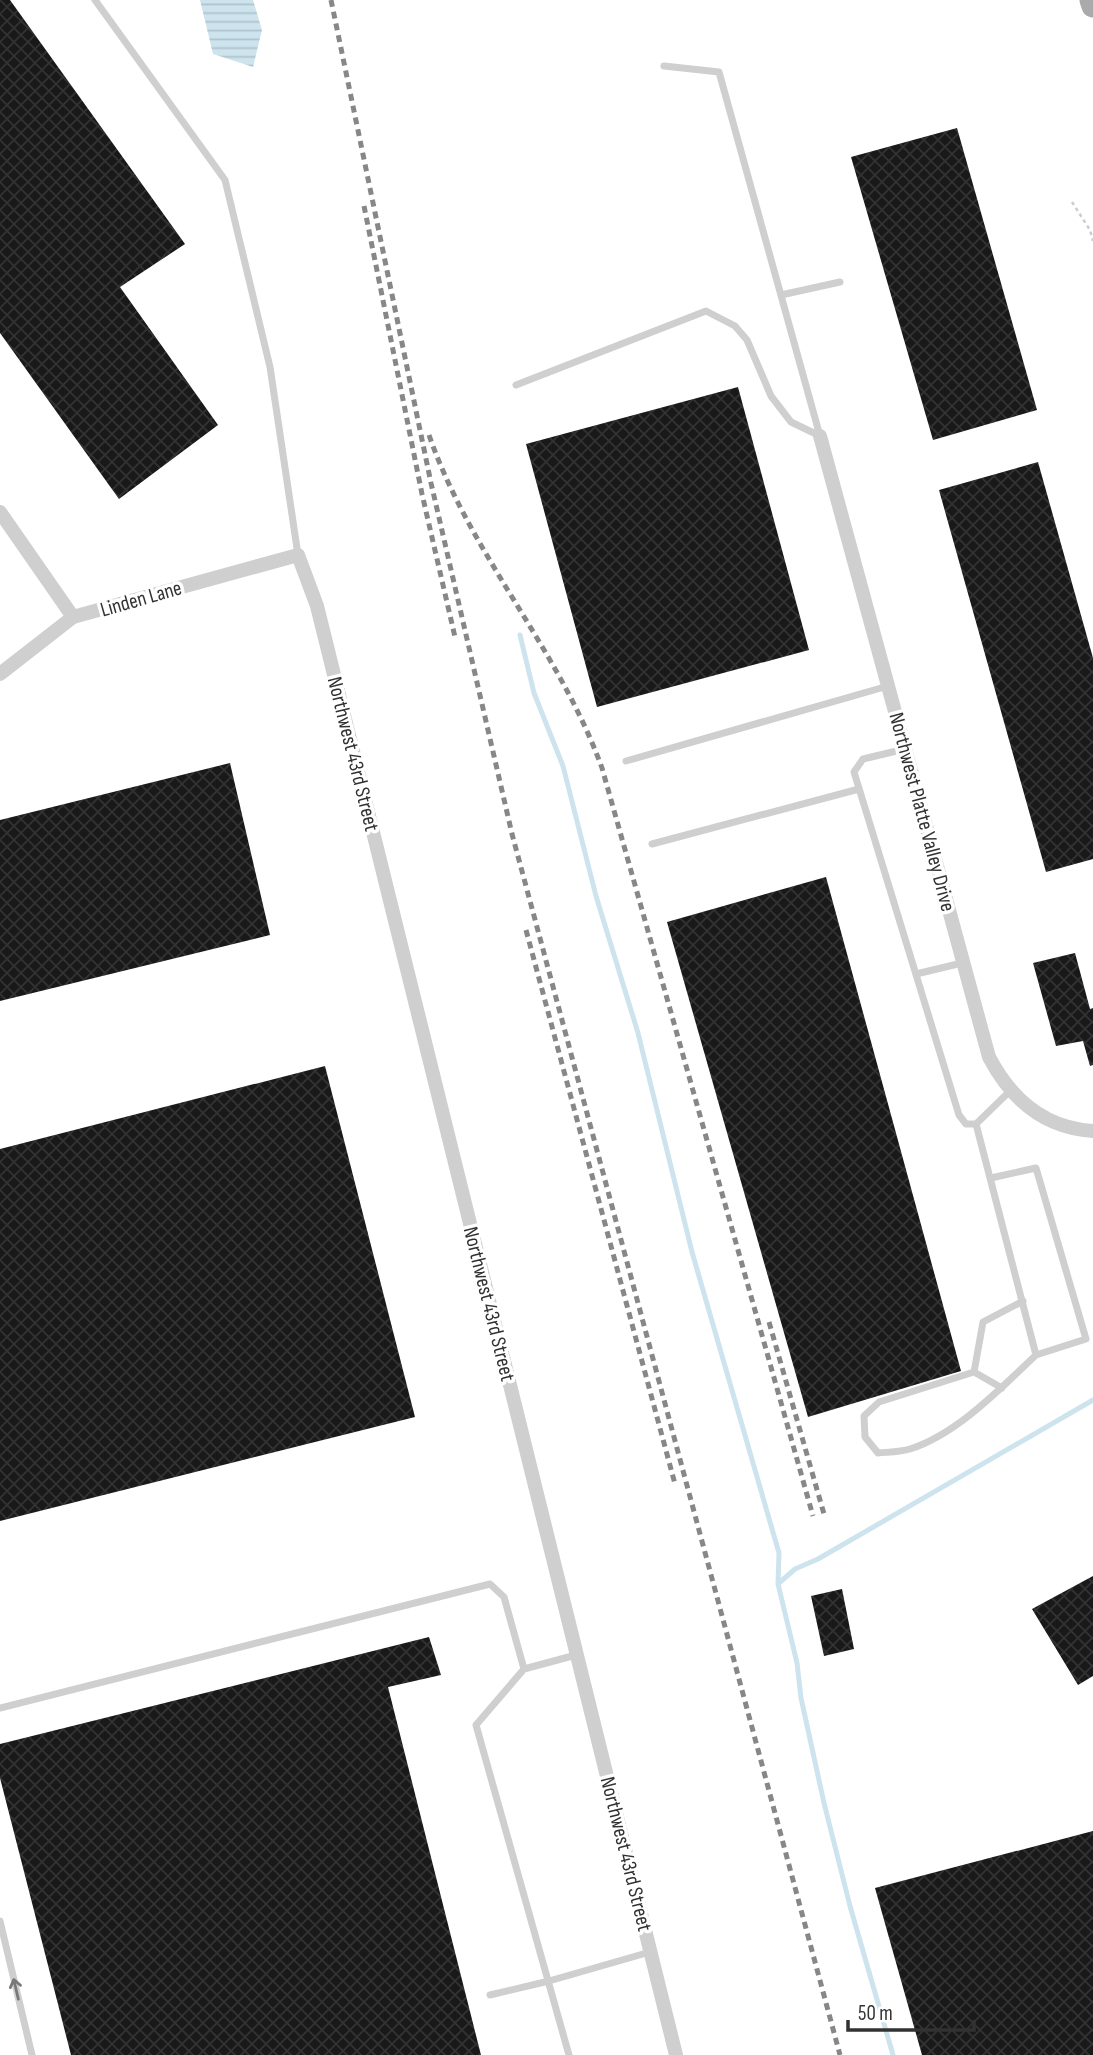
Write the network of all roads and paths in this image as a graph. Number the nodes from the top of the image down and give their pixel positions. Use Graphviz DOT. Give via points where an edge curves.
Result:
graph roads {
  1 [pos="95,0"];
  2 [pos="1091,0"];
  3 [pos="1093,6"];
  4 [pos="664,66"];
  5 [pos="1072,202"];
  6 [pos="1093,241"];
  7 [pos="840,282"];
  8 [pos="781,295"];
  9 [pos="516,385"];
  10 [pos="820,436"];
  11 [pos="0,512"];
  12 [pos="298,555"];
  13 [pos="74,617"];
  14 [pos="0,674"];
  15 [pos="888,686"];
  16 [pos="905,749"];
  17 [pos="626,761"];
  18 [pos="859,789"];
  19 [pos="652,844"];
  20 [pos="962,963"];
  21 [pos="916,974"];
  22 [pos="1011,1090"];
  23 [pos="976,1124"];
  24 [pos="1093,1131"];
  25 [pos="990,1178"];
  26 [pos="1023,1301"];
  27 [pos="1036,1355"];
  28 [pos="974,1372"];
  29 [pos="1002,1388"];
  30 [pos="576,1655"];
  31 [pos="524,1669"];
  32 [pos="0,1708"];
  33 [pos="0,1922"];
  34 [pos="650,1952"];
  35 [pos="549,1981"];
  36 [pos="490,1995"];
  37 [pos="32,2055"];
  38 [pos="569,2055"];
  39 [pos="676,2055"];
  1 -- 12 [label="lane" via="225,180 270,367"];
  2 -- 3 [label="main road"];
  4 -- 8 [label="lane" via="719,72"];
  5 -- 6 [label="path"];
  7 -- 8 [label="lane"];
  8 -- 10 [label="lane"];
  9 -- 10 [label="lane" via="706,311 735,326 747,340 771,396 791,422"];
  10 -- 15 [label="street, Northwest Platte Valley Drive"];
  11 -- 13 [label="street"];
  12 -- 13 [label="street, Linden Lane"];
  12 -- 30 [label="street, Northwest 43rd Street" via="317,606"];
  13 -- 14 [label="street, Linden Lane"];
  15 -- 16 [label="street, Northwest Platte Valley Drive"];
  15 -- 17 [label="lane"];
  16 -- 18 [label="lane" via="863,759 854,772"];
  16 -- 20 [label="street, Northwest Platte Valley Drive"];
  18 -- 19 [label="lane"];
  18 -- 21 [label="lane"];
  20 -- 21 [label="lane"];
  20 -- 22 [label="street, Northwest Platte Valley Drive" via="989,1057"];
  21 -- 23 [label="lane" via="959,1115 966,1124"];
  22 -- 23 [label="lane"];
  22 -- 24 [label="street, Northwest Platte Valley Drive" via="1037,1113 1062,1126"];
  23 -- 25 [label="lane"];
  25 -- 26 [label="lane"];
  25 -- 27 [label="lane" via="1036,1168 1086,1339"];
  26 -- 27 [label="lane"];
  26 -- 28 [label="lane" via="983,1322"];
  27 -- 29 [label="lane"];
  28 -- 29 [label="lane"];
  28 -- 29 [label="lane" via="879,1402 864,1416 865,1437 878,1453 909,1450 941,1436"];
  30 -- 31 [label="lane"];
  30 -- 34 [label="street, Northwest 43rd Street"];
  31 -- 32 [label="lane" via="505,1597 490,1584"];
  31 -- 35 [label="lane" via="476,1725"];
  37 -- 33 [label="lane, one-way"];
  34 -- 35 [label="lane"];
  34 -- 39 [label="street, Northwest 43rd Street"];
  35 -- 36 [label="lane"];
  35 -- 38 [label="lane"];
}
